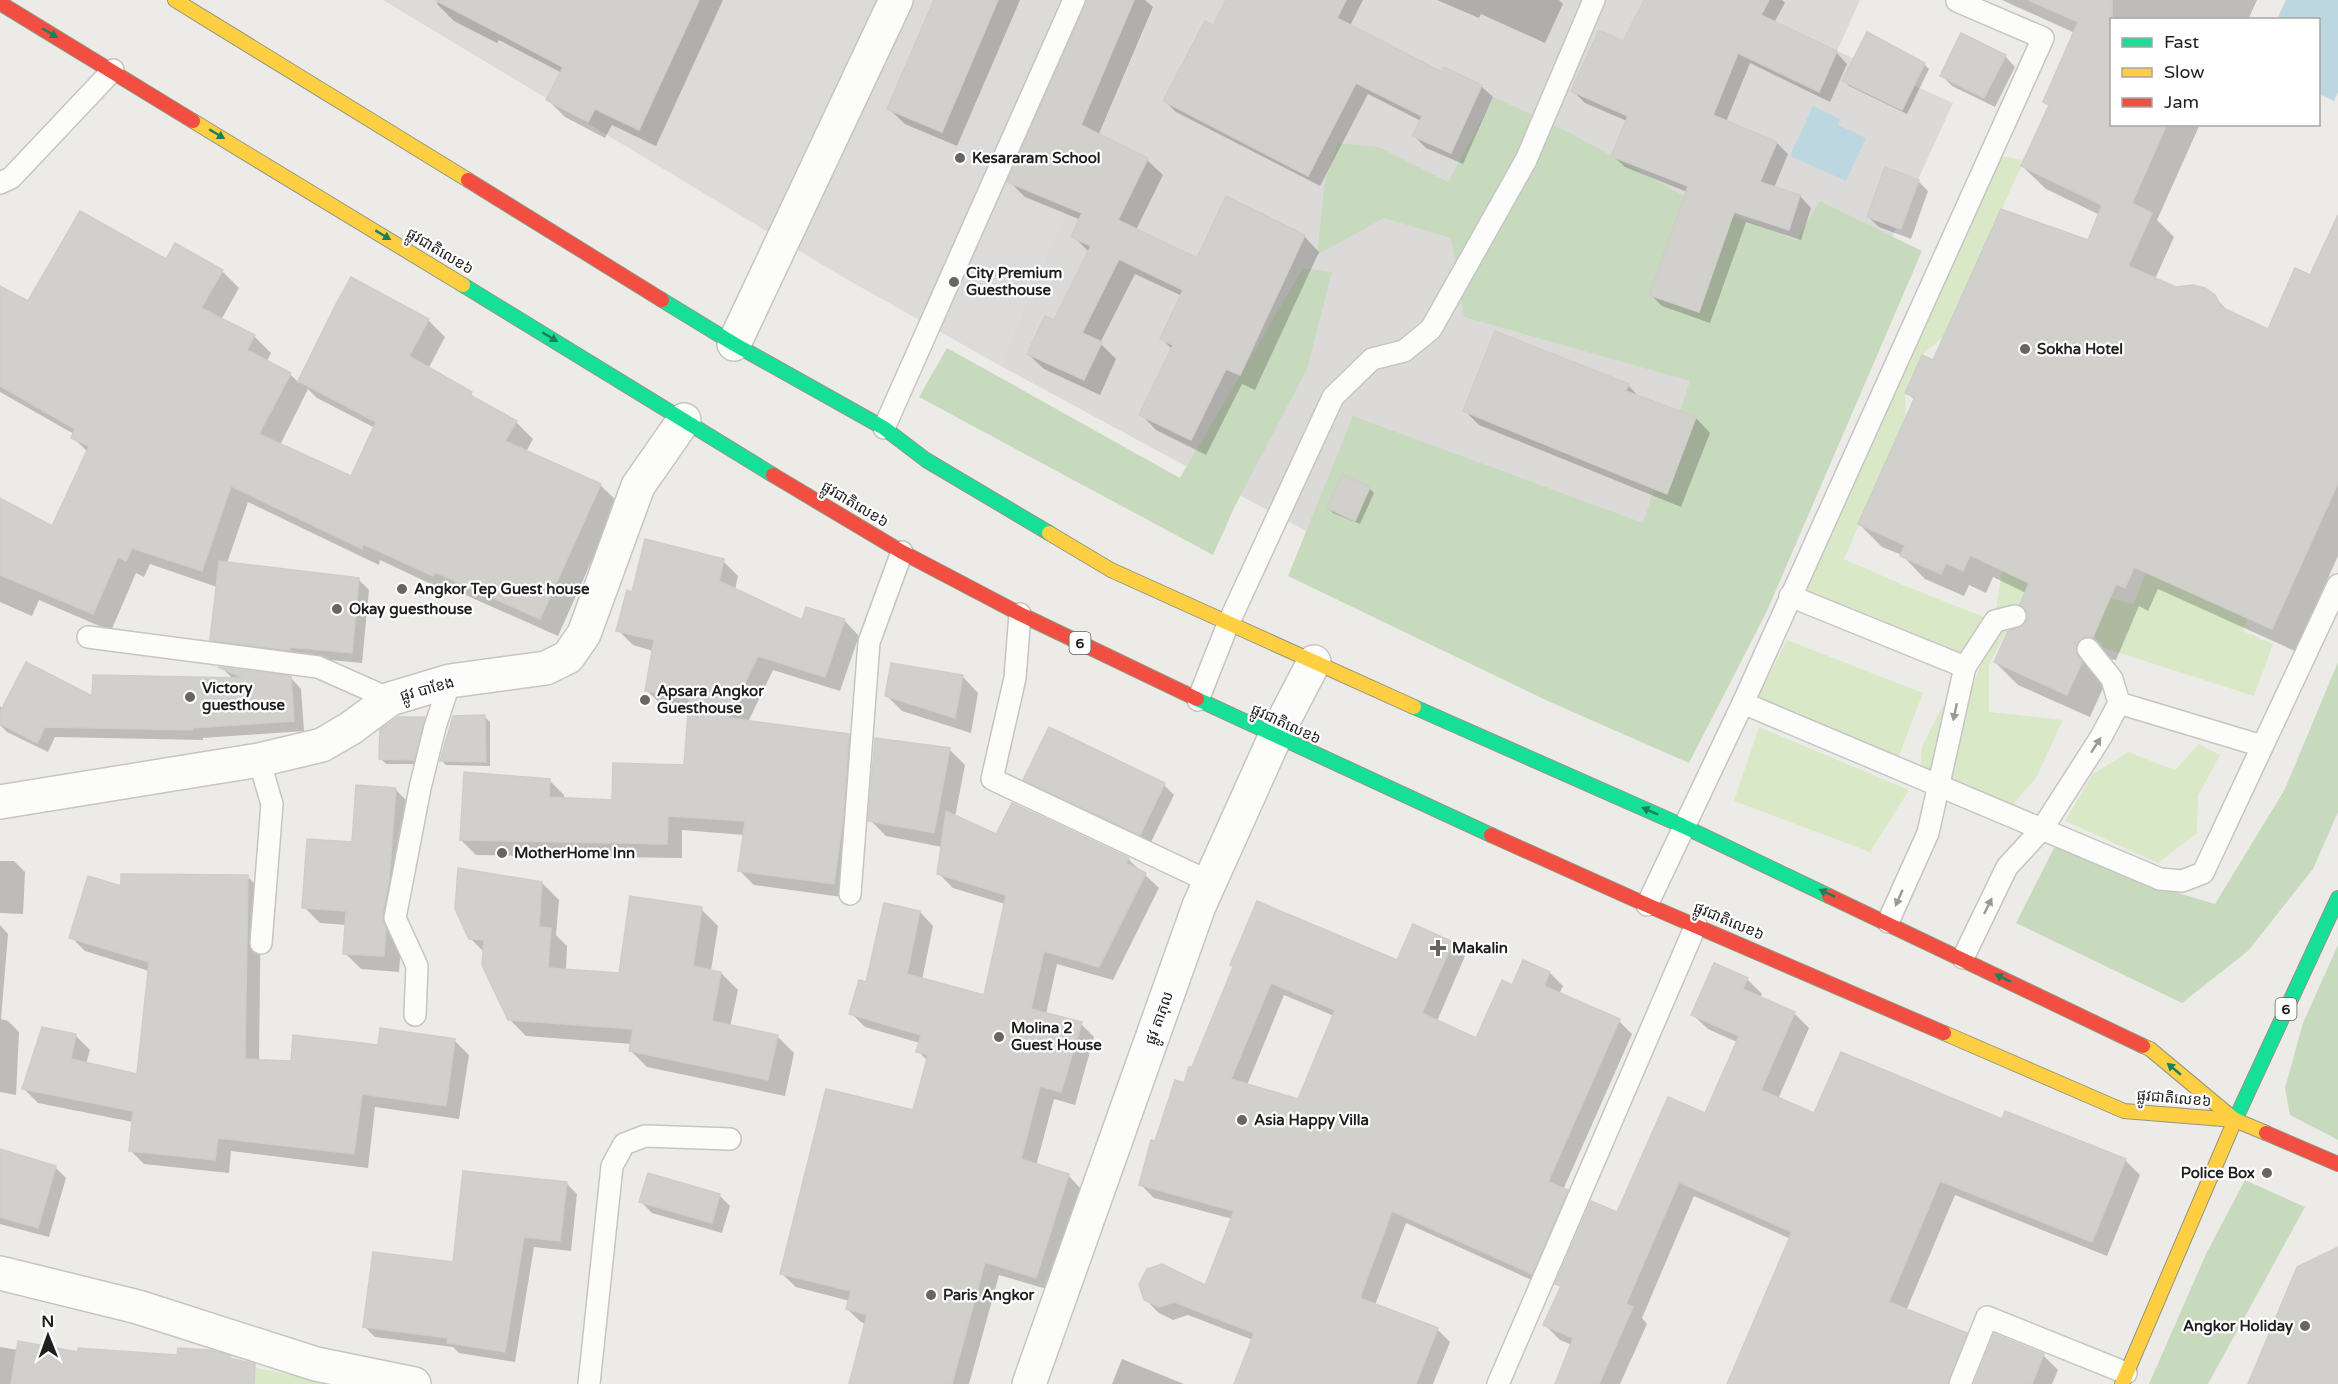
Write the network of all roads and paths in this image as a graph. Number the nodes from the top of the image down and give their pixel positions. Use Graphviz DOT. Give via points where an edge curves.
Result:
graph roads {
  1 [pos="896,0"];
  2 [pos="1074,0"];
  3 [pos="1594,0"];
  4 [pos="178,1"];
  5 [pos="1957,1"];
  6 [pos="0,3"];
  7 [pos="113,70"];
  8 [pos="0,183"];
  9 [pos="734,344"];
  10 [pos="684,420"];
  11 [pos="884,428"];
  12 [pos="902,552"];
  13 [pos="2338,585"];
  14 [pos="1790,596"];
  15 [pos="1020,614"];
  16 [pos="2015,616"];
  17 [pos="1228,624"];
  18 [pos="88,637"];
  19 [pos="2088,649"];
  20 [pos="1314,662"];
  21 [pos="1965,667"];
  22 [pos="450,681"];
  23 [pos="390,699"];
  24 [pos="1198,700"];
  25 [pos="1743,703"];
  26 [pos="2119,703"];
  27 [pos="1275,737"];
  28 [pos="2262,746"];
  29 [pos="259,760"];
  30 [pos="1939,786"];
  31 [pos="0,802"];
  32 [pos="1683,826"];
  33 [pos="2042,829"];
  34 [pos="1210,882"];
  35 [pos="850,894"];
  36 [pos="2338,898"];
  37 [pos="1647,905"];
  38 [pos="1888,922"];
  39 [pos="1696,925"];
  40 [pos="261,943"];
  41 [pos="1963,958"];
  42 [pos="415,1015"];
  43 [pos="2235,1120"];
  44 [pos="730,1139"];
  45 [pos="2338,1164"];
  46 [pos="0,1273"];
  47 [pos="2124,1378"];
  48 [pos="414,1384"];
  49 [pos="589,1384"];
  50 [pos="1029,1384"];
  51 [pos="1498,1384"];
  52 [pos="1960,1384"];
  1 -- 9 [label="street"];
  2 -- 11 [label="lane"];
  3 -- 17 [label="lane" via="1526,160 1431,329 1404,351 1372,359 1334,397"];
  4 -- 9 [label="main road, ផ្លូវជាតិលេខ៦"];
  5 -- 14 [label="lane" via="2043,38"];
  6 -- 7 [label="main road, ផ្លូវជាតិលេខ៦ / 6, one-way"];
  7 -- 8 [label="lane" via="11,178"];
  7 -- 10 [label="main road, ផ្លូវជាតិលេខ៦ / 6, one-way"];
  9 -- 11 [label="main road, ផ្លូវជាតិលេខ៦"];
  10 -- 12 [label="main road, ផ្លូវជាតិលេខ៦ / 6"];
  10 -- 22 [label="street, ផ្លូវ បាខែង" via="638,486 584,634 568,657 546,668"];
  11 -- 17 [label="main road, ផ្លូវជាតិលេខ៦" via="926,460 1111,570"];
  12 -- 15 [label="main road, ផ្លូវជាតិលេខ៦ / 6"];
  12 -- 35 [label="lane" via="869,642"];
  13 -- 28 [label="lane"];
  14 -- 21 [label="lane"];
  14 -- 25 [label="lane"];
  15 -- 24 [label="main road, ផ្លូវជាតិលេខ៦ / 6"];
  15 -- 34 [label="lane" via="1015,678 992,779"];
  16 -- 21 [label="lane" via="1995,621"];
  17 -- 20 [label="main road, ផ្លូវជាតិលេខ៦"];
  17 -- 24 [label="lane"];
  18 -- 23 [label="lane" via="318,667"];
  19 -- 26 [label="lane" via="2112,679"];
  20 -- 27 [label="street, ផ្លូវ តាភុល"];
  32 -- 20 [label="main road, ផ្លូវជាតិលេខ៦, one-way"];
  21 -- 30 [label="lane, one-way"];
  22 -- 23 [label="street, ផ្លូវ បាខែង"];
  22 -- 42 [label="lane" via="420,788 395,918 417,966"];
  23 -- 29 [label="street, ផ្លូវ បាខែង" via="322,745"];
  24 -- 27 [label="main road, ផ្លូវជាតិលេខ៦ / 6"];
  25 -- 30 [label="lane"];
  25 -- 32 [label="lane"];
  26 -- 28 [label="lane"];
  33 -- 26 [label="lane, one-way" via="2102,737"];
  27 -- 34 [label="street, ផ្លូវ តាភុល"];
  27 -- 37 [label="main road, ផ្លូវជាតិលេខ៦ / 6"];
  28 -- 33 [label="lane" via="2203,873 2182,882 2160,879"];
  29 -- 31 [label="street, ផ្លូវ បាខែង"];
  29 -- 40 [label="lane" via="272,804"];
  30 -- 33 [label="lane"];
  30 -- 38 [label="lane, one-way" via="1928,833"];
  32 -- 37 [label="lane"];
  38 -- 32 [label="main road, ផ្លូវជាតិលេខ៦, one-way"];
  41 -- 33 [label="lane, one-way" via="2007,867"];
  34 -- 50 [label="street, ផ្លូវ តាភុល"];
  36 -- 43 [label="main road, 6"];
  37 -- 39 [label="main road, ផ្លូវជាតិលេខ៦ / 6"];
  38 -- 41 [label="main road, ផ្លូវជាតិលេខ៦"];
  39 -- 43 [label="main road, ផ្លូវជាតិលេខ៦ / 6" via="2124,1111"];
  39 -- 51 [label="lane"];
  43 -- 41 [label="main road, ផ្លូវជាតិលេខ៦, one-way" via="2150,1049"];
  43 -- 45 [label="main road"];
  43 -- 47 [label="main road"];
  44 -- 49 [label="lane" via="645,1136 624,1144 612,1166"];
  46 -- 48 [label="street" via="138,1307 316,1364"];
  47 -- 52 [label="lane" via="1987,1317"];
}
